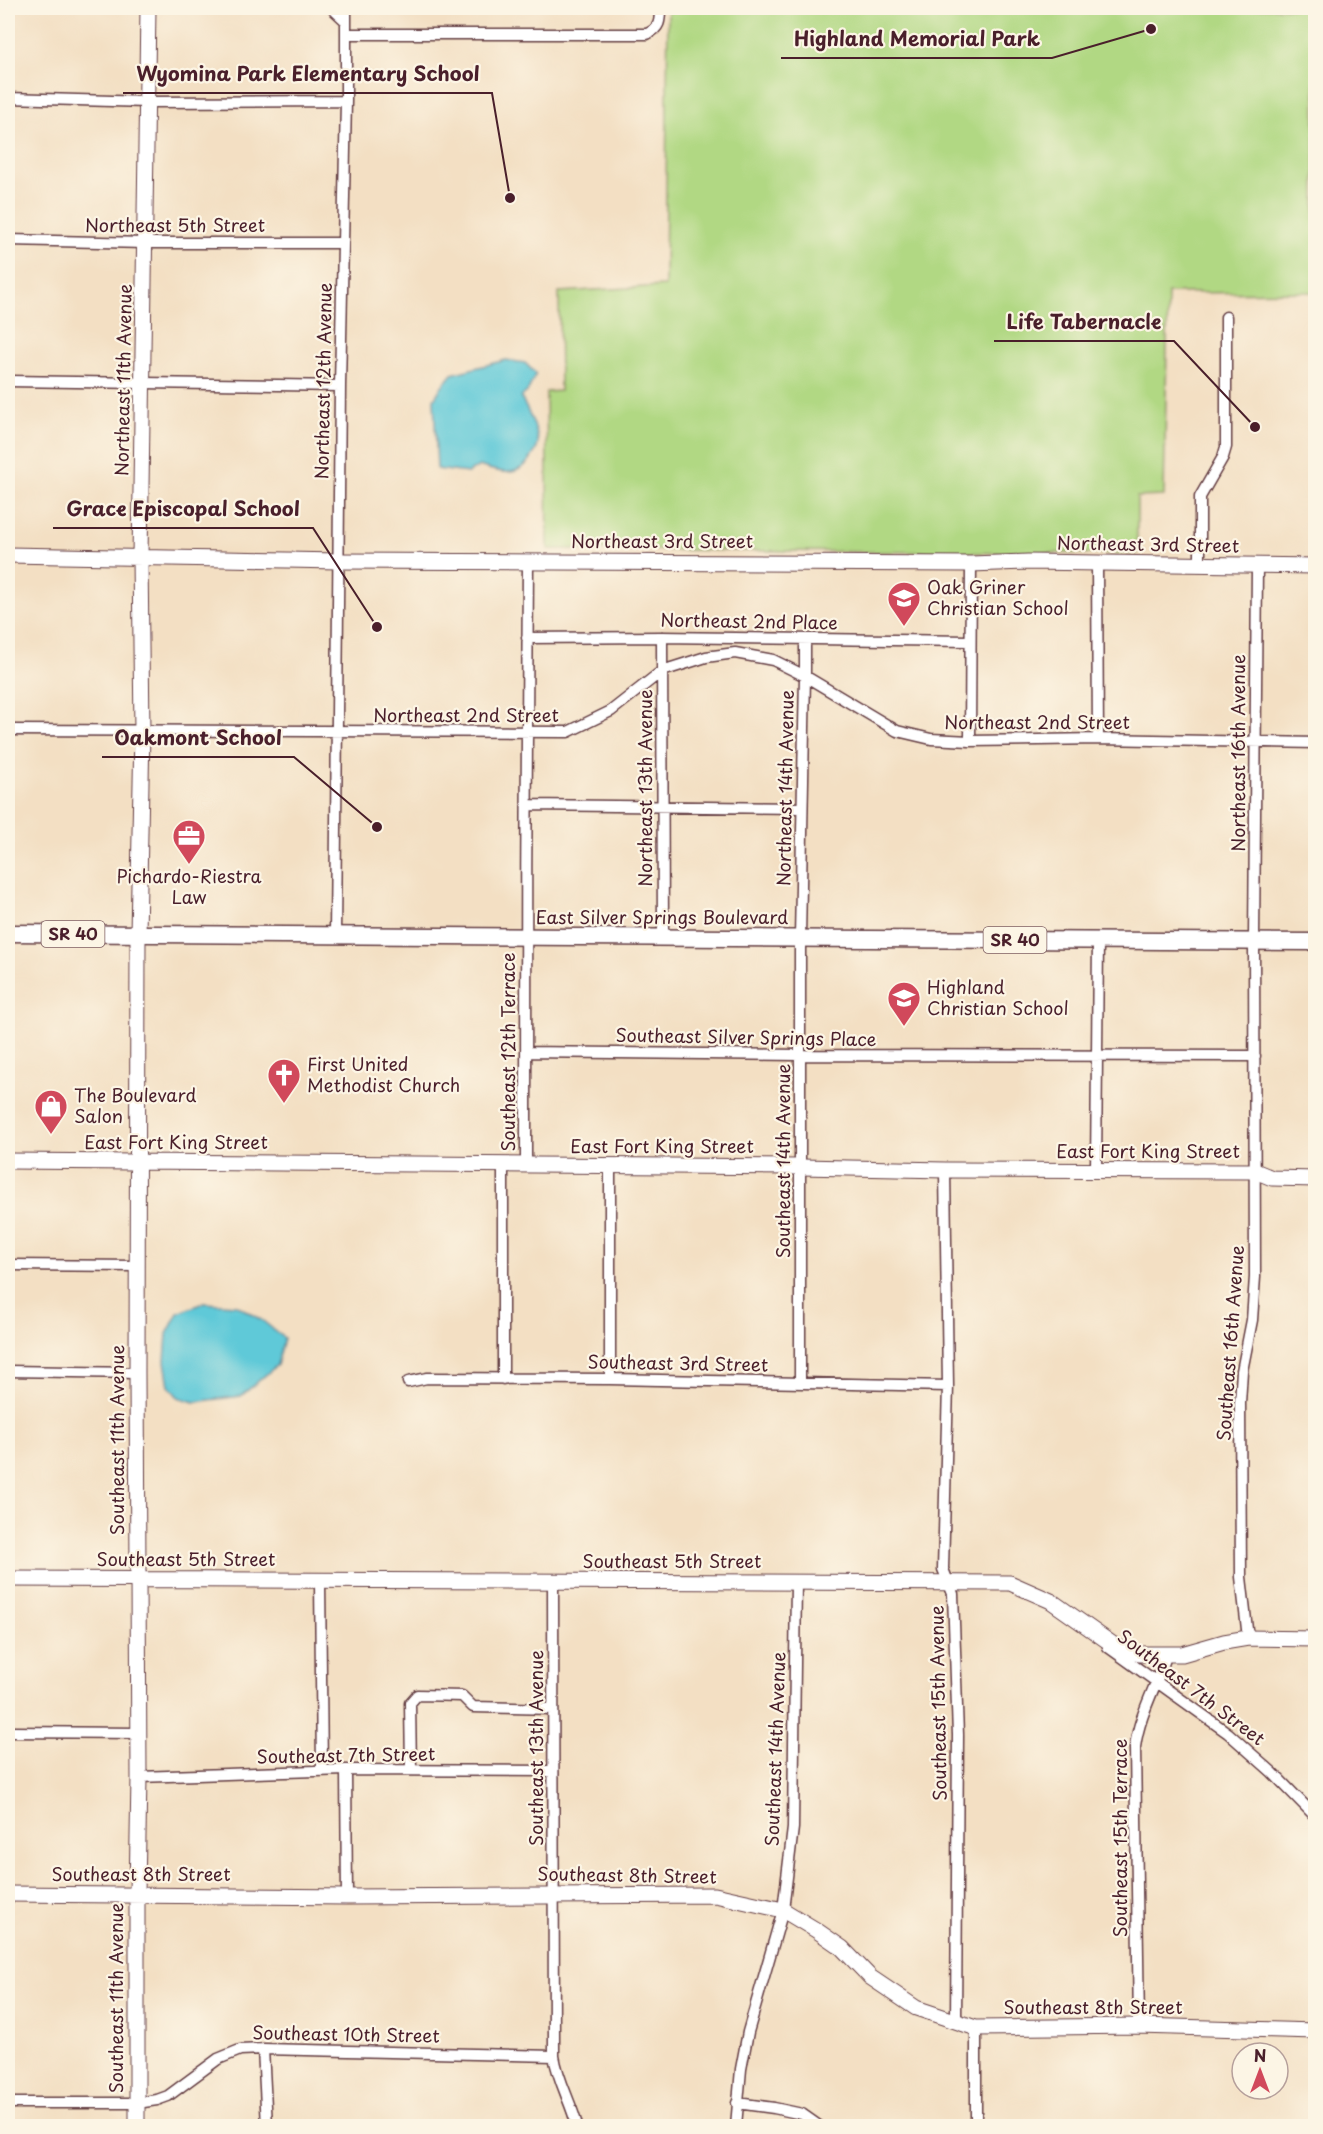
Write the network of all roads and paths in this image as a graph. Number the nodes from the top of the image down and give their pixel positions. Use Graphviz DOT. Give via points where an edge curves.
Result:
graph roads {
  1 [pos="148,8"];
  2 [pos="332,8"];
  3 [pos="346,8"];
  4 [pos="660,8"];
  5 [pos="346,21"];
  6 [pos="346,34"];
  7 [pos="8,98"];
  8 [pos="346,101"];
  9 [pos="147,102"];
  10 [pos="8,240"];
  11 [pos="146,243"];
  12 [pos="342,243"];
  13 [pos="1226,317"];
  14 [pos="8,381"];
  15 [pos="144,382"];
  16 [pos="340,386"];
  17 [pos="8,555"];
  18 [pos="140,556"];
  19 [pos="338,561"];
  20 [pos="528,561"];
  21 [pos="971,564"];
  22 [pos="1097,564"];
  23 [pos="1200,565"];
  24 [pos="1257,566"];
  25 [pos="1316,566"];
  26 [pos="662,637"];
  27 [pos="527,638"];
  28 [pos="731,638"];
  29 [pos="805,639"];
  30 [pos="970,641"];
  31 [pos="731,653"];
  32 [pos="662,671"];
  33 [pos="806,676"];
  34 [pos="8,730"];
  35 [pos="142,732"];
  36 [pos="337,732"];
  37 [pos="527,733"];
  38 [pos="1098,739"];
  39 [pos="970,741"];
  40 [pos="1256,742"];
  41 [pos="1316,743"];
  42 [pos="527,805"];
  43 [pos="663,805"];
  44 [pos="802,808"];
  45 [pos="8,933"];
  46 [pos="138,934"];
  47 [pos="335,936"];
  48 [pos="525,937"];
  49 [pos="663,938"];
  50 [pos="800,939"];
  51 [pos="1098,940"];
  52 [pos="1254,941"];
  53 [pos="1316,942"];
  54 [pos="526,1052"];
  55 [pos="800,1055"];
  56 [pos="1096,1056"];
  57 [pos="1255,1056"];
  58 [pos="8,1161"];
  59 [pos="139,1162"];
  60 [pos="503,1165"];
  61 [pos="526,1166"];
  62 [pos="610,1166"];
  63 [pos="801,1167"];
  64 [pos="945,1170"];
  65 [pos="1096,1171"];
  66 [pos="1255,1171"];
  67 [pos="1316,1179"];
  68 [pos="8,1265"];
  69 [pos="137,1266"];
  70 [pos="8,1371"];
  71 [pos="136,1373"];
  72 [pos="503,1379"];
  73 [pos="610,1379"];
  74 [pos="408,1382"];
  75 [pos="800,1383"];
  76 [pos="948,1386"];
  77 [pos="8,1579"];
  78 [pos="138,1579"];
  79 [pos="320,1581"];
  80 [pos="553,1581"];
  81 [pos="796,1582"];
  82 [pos="950,1584"];
  83 [pos="1099,1635"];
  84 [pos="1248,1638"];
  85 [pos="1316,1639"];
  86 [pos="1166,1656"];
  87 [pos="1157,1682"];
  88 [pos="553,1709"];
  89 [pos="8,1732"];
  90 [pos="139,1733"];
  91 [pos="346,1770"];
  92 [pos="411,1770"];
  93 [pos="322,1771"];
  94 [pos="553,1771"];
  95 [pos="139,1777"];
  96 [pos="1316,1817"];
  97 [pos="8,1894"];
  98 [pos="136,1894"];
  99 [pos="553,1895"];
  100 [pos="347,1897"];
  101 [pos="783,1910"];
  102 [pos="956,2021"];
  103 [pos="1138,2026"];
  104 [pos="976,2028"];
  105 [pos="1316,2031"];
  106 [pos="263,2049"];
  107 [pos="554,2056"];
  108 [pos="8,2103"];
  109 [pos="137,2103"];
  110 [pos="737,2103"];
  111 [pos="137,2127"];
  112 [pos="267,2127"];
  113 [pos="577,2127"];
  114 [pos="736,2127"];
  115 [pos="819,2127"];
  116 [pos="976,2127"];
  1 -- 9 [label="street, Northeast 11th Avenue"];
  2 -- 5 [label="street"];
  3 -- 5 [label="street, Northeast 12th Avenue"];
  4 -- 6 [label="street" via="660,22 656,30 647,34"];
  5 -- 6 [label="street, Northeast 12th Avenue"];
  6 -- 8 [label="street, Northeast 12th Avenue"];
  7 -- 9 [label="street"];
  8 -- 9 [label="street"];
  8 -- 12 [label="street, Northeast 12th Avenue"];
  9 -- 11 [label="street, Northeast 11th Avenue"];
  10 -- 11 [label="street, Northeast 5th Street"];
  11 -- 12 [label="street, Northeast 5th Street"];
  11 -- 15 [label="street, Northeast 11th Avenue"];
  12 -- 16 [label="street, Northeast 12th Avenue"];
  13 -- 23 [label="street" via="1226,447 1200,497"];
  14 -- 15 [label="street"];
  15 -- 16 [label="street"];
  15 -- 18 [label="street, Northeast 11th Avenue"];
  16 -- 19 [label="street, Northeast 12th Avenue"];
  17 -- 18 [label="street, Northeast 3rd Street"];
  18 -- 19 [label="street, Northeast 3rd Street"];
  18 -- 35 [label="street, Northeast 11th Avenue"];
  19 -- 20 [label="street, Northeast 3rd Street"];
  19 -- 36 [label="street, Northeast 12th Avenue"];
  20 -- 21 [label="street, Northeast 3rd Street"];
  20 -- 27 [label="street, Southeast 12th Terrace"];
  21 -- 22 [label="street, Northeast 3rd Street"];
  21 -- 30 [label="street"];
  22 -- 23 [label="street, Northeast 3rd Street"];
  22 -- 38 [label="street"];
  23 -- 24 [label="street, Northeast 3rd Street"];
  24 -- 25 [label="street, Northeast 3rd Street"];
  24 -- 40 [label="street, Northeast 16th Avenue"];
  26 -- 27 [label="street, Northeast 2nd Place"];
  26 -- 28 [label="street, Northeast 2nd Place"];
  26 -- 32 [label="street, Northeast 13th Avenue"];
  27 -- 37 [label="street, Southeast 12th Terrace"];
  28 -- 29 [label="street, Northeast 2nd Place"];
  28 -- 31 [label="street"];
  29 -- 30 [label="street, Northeast 2nd Place"];
  29 -- 33 [label="street, Northeast 14th Avenue"];
  30 -- 39 [label="street"];
  31 -- 32 [label="street, Northeast 2nd Street"];
  31 -- 33 [label="street, Northeast 2nd Street" via="773,660"];
  32 -- 37 [label="street, Northeast 2nd Street" via="610,711 568,732"];
  32 -- 43 [label="street, Northeast 13th Avenue"];
  33 -- 39 [label="street, Northeast 2nd Street" via="897,731 931,739"];
  33 -- 44 [label="street, Northeast 14th Avenue"];
  34 -- 35 [label="street, Northeast 2nd Street"];
  35 -- 36 [label="street, Northeast 2nd Street"];
  35 -- 46 [label="street, Northeast 11th Avenue"];
  36 -- 37 [label="street, Northeast 2nd Street"];
  36 -- 47 [label="street, Northeast 12th Avenue"];
  37 -- 42 [label="street, Southeast 12th Terrace"];
  38 -- 39 [label="street, Northeast 2nd Street"];
  38 -- 40 [label="street, Northeast 2nd Street"];
  40 -- 41 [label="street, Northeast 2nd Street"];
  40 -- 52 [label="street, Northeast 16th Avenue"];
  42 -- 43 [label="street"];
  42 -- 48 [label="street, Southeast 12th Terrace"];
  43 -- 44 [label="street"];
  43 -- 49 [label="street, Northeast 13th Avenue"];
  44 -- 50 [label="street, Northeast 14th Avenue"];
  45 -- 46 [label="main road, East Silver Springs Boulevard / SR 40"];
  46 -- 47 [label="main road, East Silver Springs Boulevard / SR 40"];
  46 -- 59 [label="street, Southeast 11th Avenue"];
  47 -- 48 [label="main road, East Silver Springs Boulevard / SR 40"];
  48 -- 49 [label="main road, East Silver Springs Boulevard / SR 40"];
  48 -- 54 [label="street, Southeast 12th Terrace"];
  49 -- 50 [label="main road, East Silver Springs Boulevard / SR 40"];
  50 -- 51 [label="main road, East Silver Springs Boulevard / SR 40"];
  50 -- 55 [label="street, Southeast 14th Avenue"];
  51 -- 52 [label="main road, East Silver Springs Boulevard / SR 40"];
  51 -- 56 [label="street"];
  52 -- 53 [label="main road, East Silver Springs Boulevard / SR 40"];
  52 -- 57 [label="street, Southeast 16th Avenue"];
  54 -- 55 [label="street, Southeast Silver Springs Place"];
  54 -- 61 [label="street, Southeast 12th Terrace"];
  55 -- 56 [label="street, Southeast Silver Springs Place"];
  55 -- 63 [label="street, Southeast 14th Avenue"];
  56 -- 57 [label="street, Southeast Silver Springs Place"];
  56 -- 65 [label="street"];
  57 -- 66 [label="street, Southeast 16th Avenue"];
  58 -- 59 [label="street, East Fort King Street"];
  59 -- 60 [label="street, East Fort King Street"];
  59 -- 69 [label="street, Southeast 11th Avenue"];
  60 -- 61 [label="street, East Fort King Street"];
  60 -- 72 [label="street, Southeast 12th Terrace"];
  61 -- 62 [label="street, East Fort King Street"];
  62 -- 63 [label="street, East Fort King Street"];
  62 -- 73 [label="street"];
  63 -- 64 [label="street, East Fort King Street"];
  63 -- 75 [label="street, Southeast 14th Avenue"];
  64 -- 65 [label="street, East Fort King Street"];
  64 -- 76 [label="street, Southeast 15th Avenue"];
  65 -- 66 [label="street, East Fort King Street"];
  66 -- 67 [label="street, East Fort King Street" via="1272,1178"];
  66 -- 84 [label="street, Southeast 16th Avenue" via="1255,1277 1240,1403 1241,1577"];
  68 -- 69 [label="street"];
  69 -- 71 [label="street, Southeast 11th Avenue"];
  70 -- 71 [label="street"];
  71 -- 78 [label="street, Southeast 11th Avenue"];
  72 -- 73 [label="street, Southeast 3rd Street"];
  72 -- 74 [label="street, Southeast 3rd Street" via="427,1378"];
  73 -- 75 [label="street, Southeast 3rd Street"];
  75 -- 76 [label="street, Southeast 3rd Street"];
  76 -- 82 [label="street, Southeast 15th Avenue" via="943,1569"];
  77 -- 78 [label="street, Southeast 5th Street"];
  78 -- 79 [label="street, Southeast 5th Street"];
  78 -- 90 [label="street, Southeast 11th Avenue"];
  79 -- 80 [label="street, Southeast 5th Street"];
  79 -- 93 [label="street"];
  80 -- 81 [label="street, Southeast 5th Street"];
  80 -- 88 [label="street, Southeast 13th Avenue"];
  81 -- 82 [label="street, Southeast 5th Street"];
  81 -- 101 [label="street, Southeast 14th Avenue" via="794,1828"];
  82 -- 83 [label="street, Southeast 5th Street" via="1010,1583 1051,1601"];
  82 -- 102 [label="street, Southeast 15th Avenue" via="958,1735"];
  83 -- 86 [label="street, Southeast 5th Street" via="1115,1646 1139,1654"];
  83 -- 87 [label="street, Southeast 7th Street" via="1108,1648"];
  84 -- 85 [label="street, Southeast 5th Street"];
  84 -- 86 [label="street, Southeast 5th Street"];
  86 -- 87 [label="street, Southeast 15th Terrace"];
  87 -- 96 [label="street, Southeast 7th Street" via="1228,1734"];
  87 -- 103 [label="street, Southeast 15th Terrace" via="1142,1715 1135,1747"];
  88 -- 92 [label="street" via="474,1707 462,1696 417,1695 410,1703"];
  88 -- 94 [label="street, Southeast 13th Avenue"];
  89 -- 90 [label="street"];
  90 -- 95 [label="street, Southeast 11th Avenue"];
  91 -- 92 [label="street, Southeast 7th Street"];
  91 -- 93 [label="street, Southeast 7th Street"];
  91 -- 100 [label="street"];
  92 -- 94 [label="street, Southeast 7th Street"];
  93 -- 95 [label="street, Southeast 7th Street"];
  94 -- 99 [label="street, Southeast 13th Avenue"];
  95 -- 98 [label="street, Southeast 11th Avenue"];
  97 -- 98 [label="street, Southeast 8th Street"];
  98 -- 100 [label="street, Southeast 8th Street"];
  98 -- 109 [label="street, Southeast 11th Avenue"];
  99 -- 100 [label="street, Southeast 8th Street"];
  99 -- 101 [label="street, Southeast 8th Street" via="715,1895"];
  99 -- 107 [label="street, Southeast 13th Avenue"];
  101 -- 102 [label="street, Southeast 8th Street" via="842,1948 870,1977 916,2008"];
  101 -- 110 [label="street, Southeast 14th Avenue" via="748,2032"];
  102 -- 104 [label="street, Southeast 8th Street"];
  103 -- 104 [label="street, Southeast 8th Street"];
  103 -- 105 [label="street, Southeast 8th Street"];
  104 -- 116 [label="street"];
  106 -- 107 [label="street, Southeast 10th Street"];
  106 -- 109 [label="street, Southeast 10th Street" via="240,2050 218,2059 168,2096"];
  106 -- 112 [label="street"];
  107 -- 113 [label="street, Southeast 13th Avenue"];
  108 -- 109 [label="street, Southeast 10th Street"];
  109 -- 111 [label="street, Southeast 11th Avenue"];
  110 -- 114 [label="street, Southeast 14th Avenue"];
  110 -- 115 [label="street" via="802,2114"];
}
